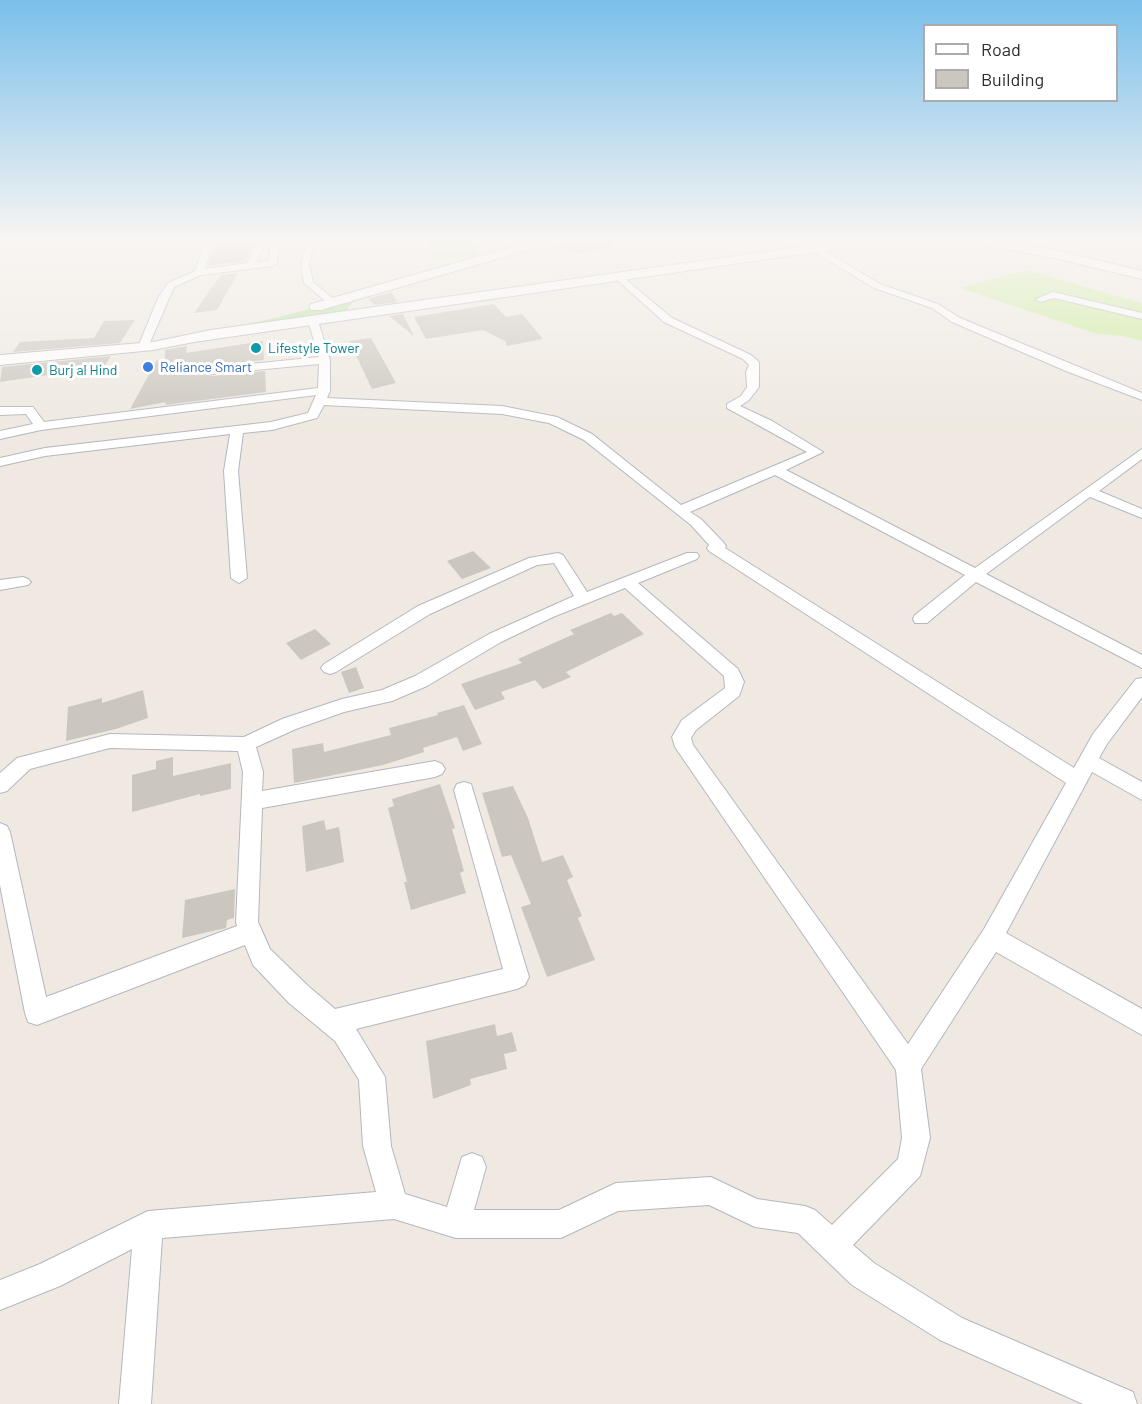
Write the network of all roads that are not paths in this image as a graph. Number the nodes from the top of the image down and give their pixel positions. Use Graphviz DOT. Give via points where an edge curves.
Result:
graph roads {
  1 [pos="160,305"];
  2 [pos="322,305"];
  3 [pos="353,305"];
  4 [pos="425,305"];
  5 [pos="650,305"];
  6 [pos="931,305"];
  7 [pos="1093,305"];
  8 [pos="1142,316"];
  9 [pos="341,317"];
  10 [pos="314,321"];
  11 [pos="196,338"];
  12 [pos="143,347"];
  13 [pos="0,360"];
  14 [pos="325,360"];
  15 [pos="212,371"];
  16 [pos="322,396"];
  17 [pos="1142,397"];
  18 [pos="0,411"];
  19 [pos="41,426"];
  20 [pos="237,430"];
  21 [pos="0,435"];
  22 [pos="1142,453"];
  23 [pos="0,462"];
  24 [pos="776,470"];
  25 [pos="1090,492"];
  26 [pos="680,511"];
  27 [pos="1142,514"];
  28 [pos="692,555"];
  29 [pos="976,574"];
  30 [pos="239,578"];
  31 [pos="626,581"];
  32 [pos="23,582"];
  33 [pos="0,585"];
  34 [pos="583,598"];
  35 [pos="921,619"];
  36 [pos="1142,662"];
  37 [pos="330,669"];
  38 [pos="1142,684"];
  39 [pos="246,744"];
  40 [pos="435,769"];
  41 [pos="1083,771"];
  42 [pos="0,785"];
  43 [pos="464,790"];
  44 [pos="1142,792"];
  45 [pos="252,801"];
  46 [pos="0,831"];
  47 [pos="251,932"];
  48 [pos="992,937"];
  49 [pos="333,1022"];
  50 [pos="1142,1023"];
  51 [pos="908,1066"];
  52 [pos="472,1167"];
  53 [pos="394,1205"];
  54 [pos="456,1224"];
  55 [pos="148,1226"];
  56 [pos="832,1246"];
  57 [pos="0,1295"];
  58 [pos="135,1404"];
  59 [pos="1121,1404"];
  1 -- 12 [label="street"];
  2 -- 11 [label="street"];
  3 -- 9 [label="street"];
  4 -- 9 [label="street"];
  5 -- 24 [label="street" via="668,320 755,364 753,387 745,398 731,406 817,452"];
  6 -- 17 [label="street" via="956,320"];
  7 -- 8 [label="street"];
  9 -- 10 [label="street"];
  10 -- 11 [label="street"];
  10 -- 14 [label="street"];
  11 -- 12 [label="street"];
  12 -- 13 [label="street"];
  14 -- 15 [label="street"];
  14 -- 16 [label="street"];
  16 -- 19 [label="street"];
  16 -- 20 [label="street" via="313,415"];
  16 -- 26 [label="street" via="502,410 553,420 588,437"];
  18 -- 19 [label="street" via="29,410"];
  19 -- 21 [label="street"];
  20 -- 23 [label="street" via="45,452"];
  20 -- 30 [label="street" via="231,471"];
  22 -- 25 [label="street"];
  24 -- 26 [label="street"];
  24 -- 29 [label="street"];
  25 -- 27 [label="street"];
  25 -- 29 [label="street"];
  26 -- 41 [label="street" via="719,546 714,548"];
  28 -- 31 [label="street"];
  29 -- 35 [label="street"];
  29 -- 36 [label="street"];
  31 -- 34 [label="street"];
  31 -- 51 [label="street" via="732,673 733,691 689,725 681,737 684,747"];
  32 -- 33 [label="street"];
  34 -- 37 [label="street" via="558,558 534,561 424,610"];
  34 -- 39 [label="street" via="495,638 395,693 289,724"];
  38 -- 41 [label="street" via="1100,739"];
  39 -- 42 [label="street" via="110,741 24,763"];
  39 -- 45 [label="street" via="253,772"];
  40 -- 45 [label="street"];
  41 -- 44 [label="street"];
  41 -- 48 [label="street"];
  43 -- 49 [label="street" via="517,977"];
  45 -- 47 [label="street" via="247,922"];
  46 -- 47 [label="street" via="37,1013"];
  47 -- 49 [label="street" via="261,957"];
  48 -- 50 [label="street"];
  48 -- 51 [label="street"];
  49 -- 53 [label="street" via="344,1032 372,1077 377,1146"];
  51 -- 56 [label="street" via="916,1138 910,1166"];
  52 -- 54 [label="street"];
  53 -- 54 [label="street"];
  53 -- 55 [label="street"];
  54 -- 56 [label="street" via="561,1224 616,1197 711,1191 755,1214 805,1220"];
  55 -- 57 [label="street" via="50,1275"];
  55 -- 58 [label="street"];
  56 -- 59 [label="street" via="863,1274 951,1329"];
}
